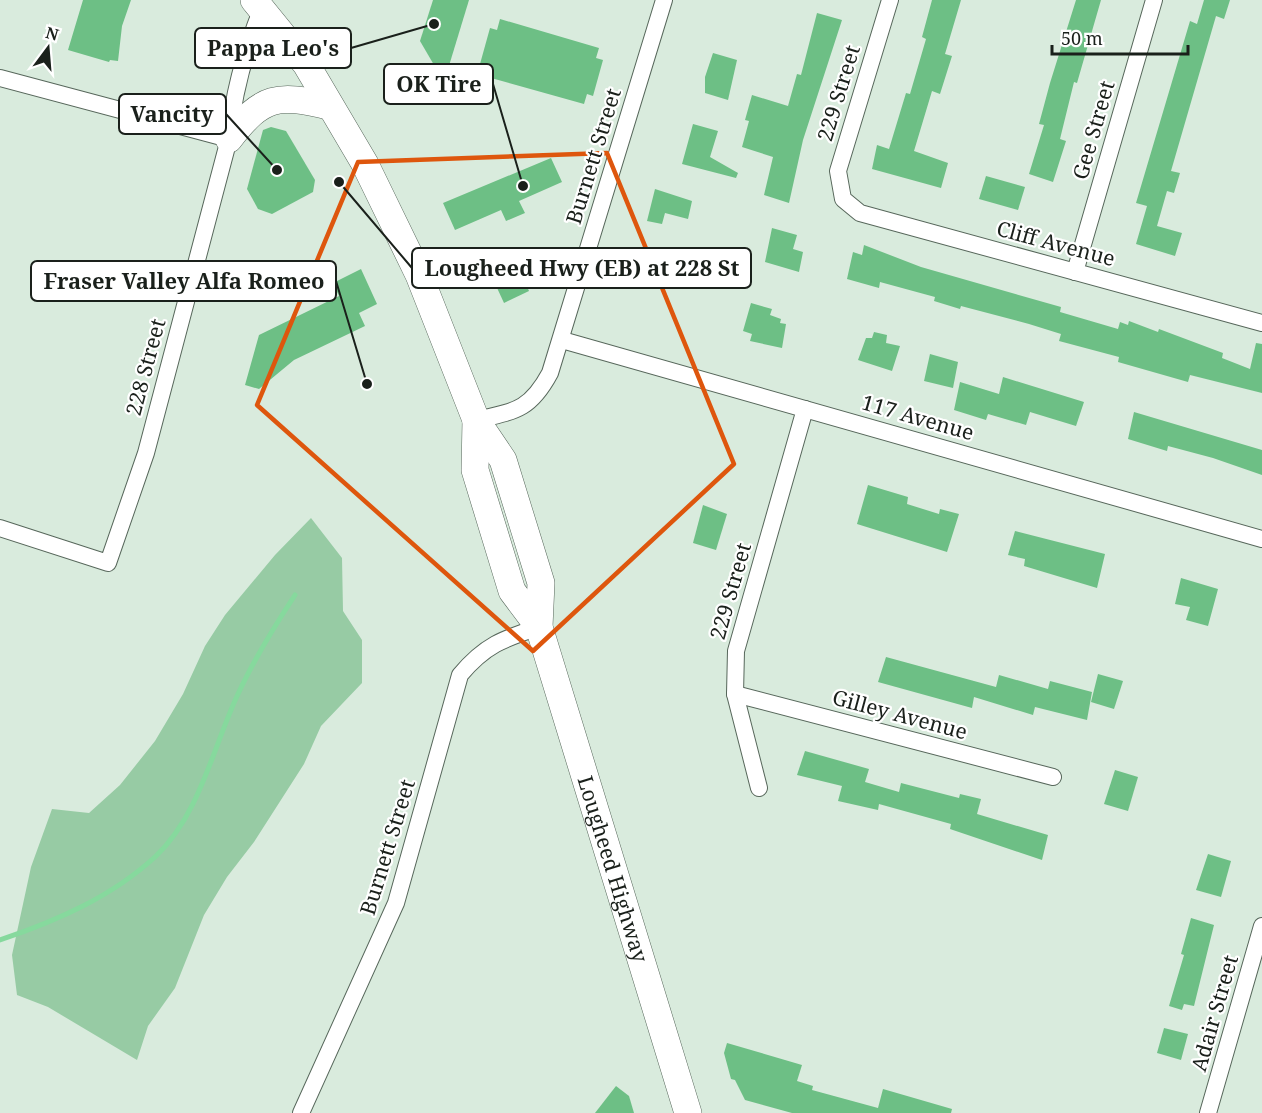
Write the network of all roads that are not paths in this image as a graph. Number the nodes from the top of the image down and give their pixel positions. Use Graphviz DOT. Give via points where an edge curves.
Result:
graph roads {
  1 [pos="664,0"];
  2 [pos="890,0"];
  3 [pos="1154,0"];
  4 [pos="259,3"];
  5 [pos="0,78"];
  6 [pos="329,106"];
  7 [pos="229,140"];
  8 [pos="843,199"];
  9 [pos="1075,272"];
  10 [pos="1262,323"];
  11 [pos="562,340"];
  12 [pos="806,409"];
  13 [pos="476,420"];
  14 [pos="0,528"];
  15 [pos="1262,539"];
  16 [pos="539,627"];
  17 [pos="735,694"];
  18 [pos="1053,777"];
  19 [pos="759,788"];
  20 [pos="1262,926"];
  21 [pos="301,1113"];
  22 [pos="688,1113"];
  23 [pos="1208,1113"];
  1 -- 11 [label="street, Burnett Street"];
  2 -- 8 [label="street, 229 Street" via="838,171"];
  3 -- 9 [label="street, Gee Street"];
  4 -- 6 [label="main road, Lougheed Highway" via="306,64"];
  4 -- 7 [label="street, 228 Street" via="232,103"];
  5 -- 7 [label="street"];
  6 -- 7 [label="main road" via="295,98 273,100 248,114"];
  6 -- 13 [label="main road, Lougheed Highway" via="365,164 419,275"];
  7 -- 14 [label="street, 228 Street" via="146,453 108,563"];
  8 -- 9 [label="street, Cliff Avenue" via="860,213"];
  9 -- 10 [label="street, Cliff Avenue"];
  11 -- 12 [label="street, 117 Avenue"];
  11 -- 13 [label="street, Burnett Street" via="550,373 532,401 506,413"];
  12 -- 15 [label="street, 117 Avenue"];
  12 -- 17 [label="street, 229 Street" via="736,651"];
  13 -- 16 [label="main road, Lougheed Highway" via="503,460 517,501 541,583"];
  16 -- 21 [label="street, Burnett Street" via="500,640 477,654 460,675 396,903"];
  16 -- 22 [label="main road, Lougheed Highway"];
  17 -- 18 [label="street, Gilley Avenue"];
  17 -- 19 [label="street, 229 Street"];
  20 -- 23 [label="street, Adair Street"];
}
